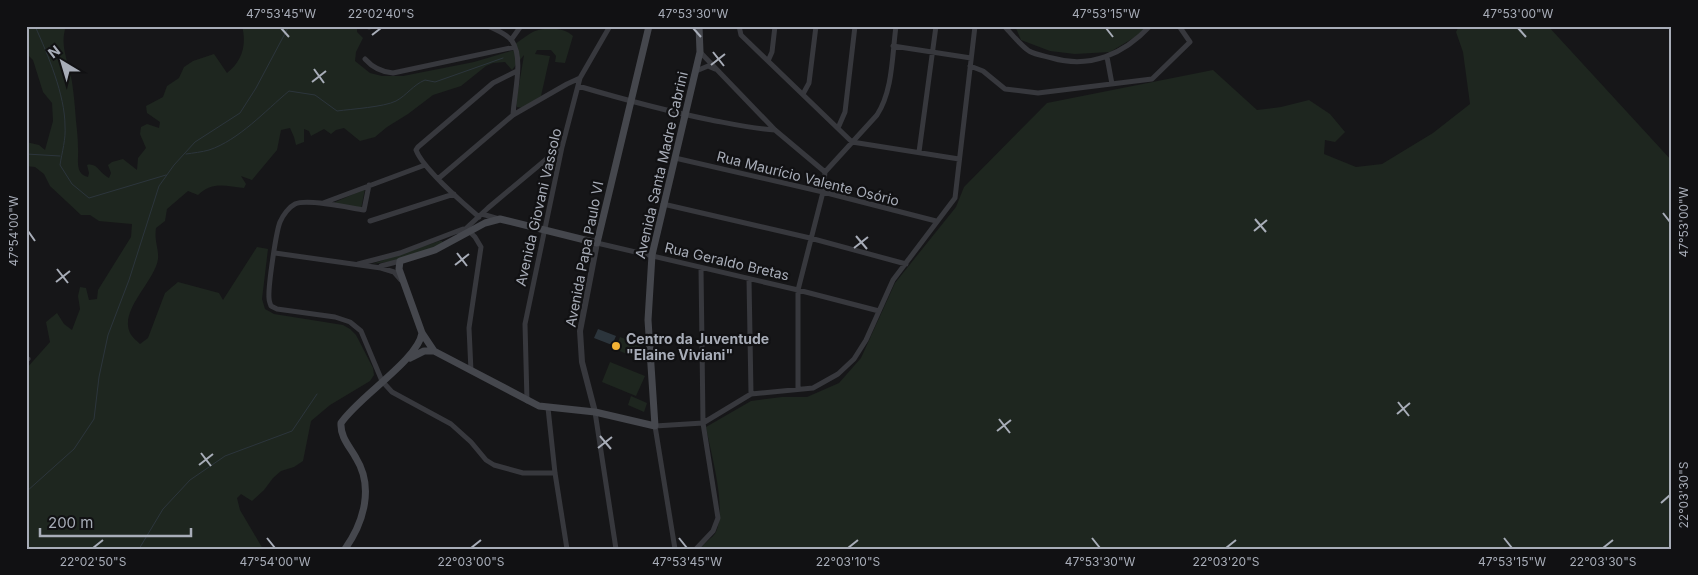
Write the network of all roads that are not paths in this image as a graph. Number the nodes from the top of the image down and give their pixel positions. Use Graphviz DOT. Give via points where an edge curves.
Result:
graph roads {
  1 [pos="488,26"];
  2 [pos="521,26"];
  3 [pos="610,26"];
  4 [pos="649,26"];
  5 [pos="699,26"];
  6 [pos="739,26"];
  7 [pos="776,26"];
  8 [pos="816,26"];
  9 [pos="856,26"];
  10 [pos="896,26"];
  11 [pos="936,26"];
  12 [pos="975,26"];
  13 [pos="1004,26"];
  14 [pos="1150,26"];
  15 [pos="1179,26"];
  16 [pos="511,40"];
  17 [pos="893,46"];
  18 [pos="515,47"];
  19 [pos="700,52"];
  20 [pos="932,52"];
  21 [pos="1107,57"];
  22 [pos="971,58"];
  23 [pos="365,59"];
  24 [pos="768,61"];
  25 [pos="970,66"];
  26 [pos="518,71"];
  27 [pos="718,71"];
  28 [pos="696,72"];
  29 [pos="580,78"];
  30 [pos="1112,84"];
  31 [pos="578,86"];
  32 [pos="803,94"];
  33 [pos="630,102"];
  34 [pos="513,115"];
  35 [pos="684,116"];
  36 [pos="838,128"];
  37 [pos="775,130"];
  38 [pos="852,142"];
  39 [pos="562,146"];
  40 [pos="919,152"];
  41 [pos="675,158"];
  42 [pos="959,159"];
  43 [pos="425,165"];
  44 [pos="825,172"];
  45 [pos="439,178"];
  46 [pos="369,185"];
  47 [pos="823,192"];
  48 [pos="454,194"];
  49 [pos="322,203"];
  50 [pos="663,204"];
  51 [pos="481,215"];
  52 [pos="500,219"];
  53 [pos="370,221"];
  54 [pos="936,221"];
  55 [pos="468,230"];
  56 [pos="544,231"];
  57 [pos="810,238"];
  58 [pos="597,243"];
  59 [pos="274,253"];
  60 [pos="652,256"];
  61 [pos="400,261"];
  62 [pos="358,264"];
  63 [pos="906,264"];
  64 [pos="378,267"];
  65 [pos="701,268"];
  66 [pos="749,279"];
  67 [pos="402,281"];
  68 [pos="798,290"];
  69 [pos="879,311"];
  70 [pos="422,333"];
  71 [pos="434,351"];
  72 [pos="407,359"];
  73 [pos="471,371"];
  74 [pos="382,380"];
  75 [pos="798,389"];
  76 [pos="751,394"];
  77 [pos="527,401"];
  78 [pos="548,408"];
  79 [pos="595,412"];
  80 [pos="703,423"];
  81 [pos="655,426"];
  82 [pos="555,474"];
  83 [pos="345,549"];
  84 [pos="567,549"];
  85 [pos="616,549"];
  86 [pos="675,549"];
  87 [pos="696,549"];
  1 -- 16 [label="street"];
  2 -- 16 [label="street"];
  3 -- 29 [label="street, Avenida Giovani Vassolo"];
  4 -- 33 [label="main road, Avenida Papa Paulo VI"];
  5 -- 19 [label="main road, Avenida Santa Madre Cabrini"];
  6 -- 24 [label="street" via="741,35"];
  7 -- 24 [label="street"];
  8 -- 32 [label="street" via="809,83"];
  9 -- 36 [label="street" via="844,112"];
  10 -- 17 [label="street"];
  11 -- 20 [label="street"];
  12 -- 22 [label="street"];
  13 -- 21 [label="street" via="1024,47 1058,60 1075,62"];
  14 -- 21 [label="street" via="1128,46"];
  15 -- 30 [label="street" via="1190,42 1155,78"];
  16 -- 18 [label="street"];
  17 -- 20 [label="street"];
  17 -- 38 [label="street" via="888,92 883,105"];
  18 -- 23 [label="street" via="393,73 372,67"];
  18 -- 26 [label="street"];
  19 -- 27 [label="street"];
  19 -- 28 [label="main road, Avenida Santa Madre Cabrini"];
  20 -- 22 [label="street"];
  20 -- 40 [label="street"];
  21 -- 30 [label="street"];
  22 -- 25 [label="street"];
  24 -- 32 [label="street"];
  25 -- 30 [label="street" via="984,71 1009,90 1038,93"];
  25 -- 42 [label="street"];
  26 -- 34 [label="street"];
  26 -- 43 [label="street, Rua Geraldo Bretas" via="486,89 418,147 416,150"];
  27 -- 28 [label="street" via="708,66"];
  27 -- 37 [label="street"];
  28 -- 35 [label="main road, Avenida Santa Madre Cabrini"];
  29 -- 31 [label="street, Avenida Giovani Vassolo"];
  29 -- 34 [label="street"];
  31 -- 33 [label="street"];
  31 -- 39 [label="street, Avenida Giovani Vassolo"];
  32 -- 36 [label="street"];
  33 -- 35 [label="street"];
  33 -- 58 [label="main road, Avenida Papa Paulo VI"];
  34 -- 45 [label="street"];
  35 -- 37 [label="street"];
  35 -- 41 [label="main road, Avenida Santa Madre Cabrini"];
  36 -- 38 [label="street"];
  37 -- 44 [label="street"];
  38 -- 40 [label="street"];
  38 -- 44 [label="street"];
  39 -- 51 [label="street"];
  39 -- 56 [label="street, Avenida Giovani Vassolo"];
  40 -- 42 [label="street"];
  41 -- 47 [label="street, Rua Maurício Valente Osório"];
  41 -- 50 [label="main road, Avenida Santa Madre Cabrini"];
  42 -- 54 [label="street" via="954,198"];
  43 -- 45 [label="street, Rua Geraldo Bretas"];
  43 -- 46 [label="street"];
  44 -- 47 [label="street"];
  45 -- 48 [label="street, Rua Geraldo Bretas"];
  46 -- 49 [label="street"];
  46 -- 49 [label="street" via="364,210"];
  47 -- 54 [label="street, Rua Maurício Valente Osório"];
  47 -- 57 [label="street"];
  48 -- 51 [label="street, Rua Geraldo Bretas"];
  48 -- 53 [label="street"];
  49 -- 59 [label="street" via="298,203 291,207 280,222"];
  50 -- 57 [label="street"];
  50 -- 60 [label="main road, Avenida Santa Madre Cabrini"];
  51 -- 52 [label="street, Rua Geraldo Bretas"];
  51 -- 55 [label="street"];
  52 -- 55 [label="main road"];
  52 -- 56 [label="main road, Rua Geraldo Bretas"];
  54 -- 63 [label="street"];
  55 -- 61 [label="main road" via="436,250"];
  55 -- 62 [label="street"];
  55 -- 73 [label="street" via="481,247 469,328"];
  56 -- 58 [label="main road, Rua Geraldo Bretas"];
  56 -- 77 [label="street, Avenida Giovani Vassolo" via="525,324"];
  57 -- 63 [label="street"];
  57 -- 68 [label="street"];
  58 -- 60 [label="street, Rua Geraldo Bretas"];
  58 -- 79 [label="street, Avenida Papa Paulo VI" via="580,340 582,362"];
  59 -- 62 [label="street"];
  59 -- 74 [label="street" via="268,298 271,306 335,316 350,322 361,332"];
  60 -- 65 [label="street, Rua Geraldo Bretas"];
  60 -- 81 [label="main road, Avenida Santa Madre Cabrini" via="648,320"];
  61 -- 64 [label="street"];
  61 -- 67 [label="main road"];
  62 -- 64 [label="street"];
  63 -- 69 [label="street" via="893,280"];
  64 -- 67 [label="street" via="394,272"];
  65 -- 66 [label="street, Rua Geraldo Bretas"];
  65 -- 80 [label="street"];
  66 -- 68 [label="street, Rua Geraldo Bretas"];
  66 -- 76 [label="street"];
  67 -- 70 [label="main road"];
  68 -- 69 [label="street, Rua Geraldo Bretas"];
  68 -- 75 [label="street"];
  69 -- 75 [label="street" via="863,346 849,365 826,382 813,388"];
  70 -- 71 [label="main road"];
  70 -- 72 [label="main road" via="418,346"];
  71 -- 72 [label="main road" via="424,351"];
  71 -- 73 [label="main road"];
  72 -- 74 [label="main road"];
  73 -- 77 [label="main road"];
  74 -- 82 [label="street" via="392,392 461,432 494,465 523,473"];
  74 -- 83 [label="main road" via="341,423 343,436 358,460 365,484 362,518"];
  75 -- 76 [label="street"];
  76 -- 80 [label="street"];
  77 -- 78 [label="main road"];
  78 -- 79 [label="main road"];
  78 -- 82 [label="street"];
  79 -- 81 [label="main road"];
  79 -- 85 [label="street, Avenida Papa Paulo VI"];
  80 -- 81 [label="street"];
  80 -- 87 [label="street" via="718,518 712,531"];
  81 -- 86 [label="street, Avenida Santa Madre Cabrini"];
  82 -- 84 [label="street"];
}
